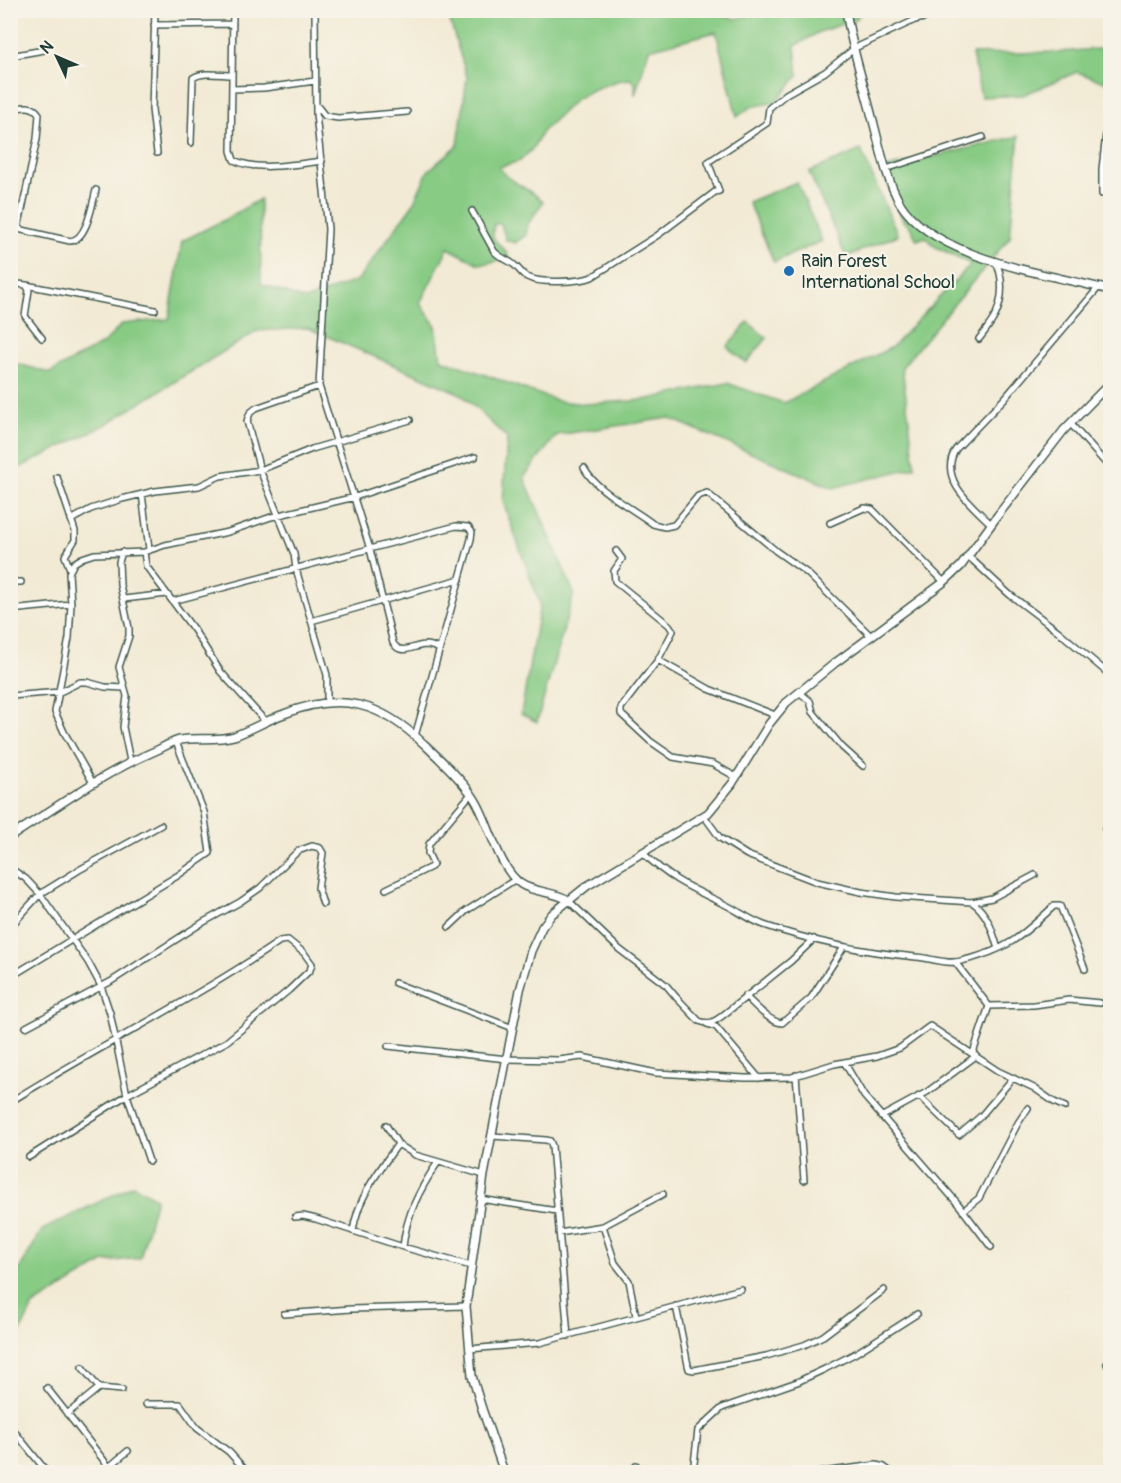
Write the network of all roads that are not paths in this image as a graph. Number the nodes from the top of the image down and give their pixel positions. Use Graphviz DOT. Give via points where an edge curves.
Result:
graph roads {
  1 [pos="154,10"];
  2 [pos="233,10"];
  3 [pos="315,10"];
  4 [pos="846,10"];
  5 [pos="957,10"];
  6 [pos="1062,10"];
  7 [pos="1110,15"];
  8 [pos="233,24"];
  9 [pos="154,25"];
  10 [pos="855,48"];
  11 [pos="44,50"];
  12 [pos="10,56"];
  13 [pos="232,75"];
  14 [pos="315,81"];
  15 [pos="232,89"];
  16 [pos="1110,99"];
  17 [pos="316,105"];
  18 [pos="10,109"];
  19 [pos="407,111"];
  20 [pos="983,137"];
  21 [pos="191,143"];
  22 [pos="157,153"];
  23 [pos="322,161"];
  24 [pos="886,169"];
  25 [pos="96,190"];
  26 [pos="1102,194"];
  27 [pos="472,211"];
  28 [pos="10,228"];
  29 [pos="18,229"];
  30 [pos="994,261"];
  31 [pos="10,283"];
  32 [pos="26,285"];
  33 [pos="1099,287"];
  34 [pos="1110,290"];
  35 [pos="155,310"];
  36 [pos="42,338"];
  37 [pos="979,339"];
  38 [pos="1110,382"];
  39 [pos="319,386"];
  40 [pos="410,420"];
  41 [pos="1070,423"];
  42 [pos="336,441"];
  43 [pos="475,457"];
  44 [pos="584,468"];
  45 [pos="1110,468"];
  46 [pos="260,470"];
  47 [pos="57,477"];
  48 [pos="142,494"];
  49 [pos="355,497"];
  50 [pos="279,516"];
  51 [pos="71,520"];
  52 [pos="830,524"];
  53 [pos="991,524"];
  54 [pos="370,549"];
  55 [pos="147,550"];
  56 [pos="616,551"];
  57 [pos="122,552"];
  58 [pos="969,556"];
  59 [pos="70,569"];
  60 [pos="296,569"];
  61 [pos="460,579"];
  62 [pos="10,582"];
  63 [pos="21,582"];
  64 [pos="944,582"];
  65 [pos="167,594"];
  66 [pos="124,599"];
  67 [pos="382,600"];
  68 [pos="173,601"];
  69 [pos="71,604"];
  70 [pos="10,610"];
  71 [pos="311,621"];
  72 [pos="871,636"];
  73 [pos="439,649"];
  74 [pos="658,660"];
  75 [pos="1110,675"];
  76 [pos="124,688"];
  77 [pos="60,692"];
  78 [pos="799,692"];
  79 [pos="10,696"];
  80 [pos="327,703"];
  81 [pos="775,715"];
  82 [pos="266,722"];
  83 [pos="415,736"];
  84 [pos="176,742"];
  85 [pos="130,761"];
  86 [pos="863,766"];
  87 [pos="736,777"];
  88 [pos="93,783"];
  89 [pos="470,795"];
  90 [pos="704,816"];
  91 [pos="1110,818"];
  92 [pos="161,825"];
  93 [pos="1110,833"];
  94 [pos="10,837"];
  95 [pos="643,854"];
  96 [pos="10,868"];
  97 [pos="1035,875"];
  98 [pos="516,879"];
  99 [pos="386,889"];
  100 [pos="40,894"];
  101 [pos="568,900"];
  102 [pos="972,902"];
  103 [pos="323,904"];
  104 [pos="10,927"];
  105 [pos="449,927"];
  106 [pos="814,939"];
  107 [pos="72,940"];
  108 [pos="844,946"];
  109 [pos="998,949"];
  110 [pos="955,963"];
  111 [pos="1085,969"];
  112 [pos="10,977"];
  113 [pos="395,983"];
  114 [pos="101,986"];
  115 [pos="746,996"];
  116 [pos="1100,1003"];
  117 [pos="989,1006"];
  118 [pos="706,1024"];
  119 [pos="26,1027"];
  120 [pos="513,1028"];
  121 [pos="116,1040"];
  122 [pos="388,1046"];
  123 [pos="975,1054"];
  124 [pos="507,1059"];
  125 [pos="844,1062"];
  126 [pos="796,1075"];
  127 [pos="759,1078"];
  128 [pos="1014,1078"];
  129 [pos="127,1095"];
  130 [pos="919,1096"];
  131 [pos="10,1102"];
  132 [pos="1065,1107"];
  133 [pos="1028,1108"];
  134 [pos="881,1117"];
  135 [pos="386,1125"];
  136 [pos="492,1136"];
  137 [pos="398,1144"];
  138 [pos="29,1157"];
  139 [pos="149,1161"];
  140 [pos="438,1162"];
  141 [pos="484,1175"];
  142 [pos="804,1180"];
  143 [pos="663,1194"];
  144 [pos="480,1199"];
  145 [pos="557,1210"];
  146 [pos="963,1211"];
  147 [pos="295,1217"];
  148 [pos="603,1226"];
  149 [pos="353,1231"];
  150 [pos="559,1233"];
  151 [pos="403,1247"];
  152 [pos="992,1247"];
  153 [pos="471,1266"];
  154 [pos="741,1289"];
  155 [pos="884,1290"];
  156 [pos="466,1306"];
  157 [pos="676,1306"];
  158 [pos="284,1314"];
  159 [pos="917,1314"];
  160 [pos="636,1316"];
  161 [pos="568,1336"];
  162 [pos="469,1349"];
  163 [pos="1107,1364"];
  164 [pos="82,1367"];
  165 [pos="1110,1371"];
  166 [pos="47,1388"];
  167 [pos="99,1388"];
  168 [pos="122,1390"];
  169 [pos="146,1404"];
  170 [pos="67,1414"];
  171 [pos="10,1426"];
  172 [pos="128,1451"];
  173 [pos="636,1465"];
  174 [pos="109,1467"];
  175 [pos="47,1473"];
  176 [pos="103,1473"];
  177 [pos="113,1473"];
  178 [pos="247,1473"];
  179 [pos="504,1473"];
  180 [pos="636,1473"];
  181 [pos="693,1473"];
  182 [pos="822,1473"];
  183 [pos="891,1473"];
  1 -- 9 [label="street"];
  2 -- 8 [label="street"];
  3 -- 14 [label="street"];
  4 -- 10 [label="street"];
  5 -- 10 [label="street" via="915,20"];
  6 -- 7 [label="street" via="1070,15"];
  8 -- 9 [label="street"];
  8 -- 13 [label="street"];
  9 -- 22 [label="street" via="152,109"];
  10 -- 24 [label="street"];
  10 -- 27 [label="street" via="825,72 786,94 769,108 767,123 708,162 719,190 658,235 585,280 526,277 498,256"];
  11 -- 12 [label="street"];
  13 -- 15 [label="street"];
  13 -- 21 [label="street" via="203,74 193,78"];
  14 -- 15 [label="street"];
  14 -- 17 [label="street"];
  15 -- 23 [label="street" via="234,160 284,166"];
  16 -- 26 [label="street"];
  17 -- 19 [label="street" via="326,116 338,118"];
  17 -- 23 [label="street"];
  18 -- 29 [label="street" via="31,107 39,114"];
  20 -- 24 [label="street"];
  23 -- 39 [label="street" via="328,229"];
  24 -- 30 [label="street" via="901,204 922,227 959,249"];
  25 -- 29 [label="street" via="78,240"];
  28 -- 29 [label="street"];
  30 -- 33 [label="street"];
  30 -- 37 [label="street" via="1001,276 998,308"];
  31 -- 32 [label="street"];
  32 -- 35 [label="street"];
  32 -- 36 [label="street" via="30,292 25,316"];
  33 -- 34 [label="street"];
  33 -- 53 [label="street" via="952,455 954,484"];
  38 -- 41 [label="street"];
  39 -- 42 [label="street"];
  39 -- 46 [label="street" via="250,413 247,421"];
  40 -- 42 [label="street"];
  41 -- 45 [label="street"];
  41 -- 53 [label="street"];
  42 -- 46 [label="street"];
  42 -- 49 [label="street"];
  43 -- 49 [label="street"];
  44 -- 72 [label="street" via="604,490 661,527 674,525 698,496 707,493 807,573"];
  46 -- 48 [label="street" via="220,476 199,486"];
  46 -- 50 [label="street"];
  47 -- 51 [label="street"];
  48 -- 51 [label="street" via="91,509"];
  48 -- 55 [label="street"];
  49 -- 50 [label="street"];
  49 -- 54 [label="street"];
  50 -- 55 [label="street"];
  50 -- 60 [label="street"];
  51 -- 59 [label="street" via="76,536 65,556"];
  52 -- 64 [label="street" via="864,508 872,509"];
  53 -- 58 [label="street"];
  54 -- 60 [label="street"];
  54 -- 61 [label="street" via="464,526 472,535"];
  54 -- 67 [label="street"];
  55 -- 57 [label="street"];
  55 -- 65 [label="street" via="146,566"];
  56 -- 74 [label="street" via="622,559 614,571 615,581 672,628"];
  57 -- 59 [label="street" via="81,558"];
  57 -- 66 [label="street" via="119,570"];
  58 -- 64 [label="street"];
  58 -- 75 [label="street" via="1009,594"];
  59 -- 69 [label="street"];
  60 -- 68 [label="street"];
  60 -- 71 [label="street"];
  61 -- 67 [label="street"];
  61 -- 73 [label="street"];
  62 -- 63 [label="street"];
  64 -- 72 [label="street"];
  65 -- 66 [label="street"];
  65 -- 68 [label="street"];
  66 -- 76 [label="street" via="129,636 119,667"];
  67 -- 71 [label="street"];
  67 -- 73 [label="street" via="397,648 426,645"];
  68 -- 82 [label="street" via="220,672"];
  69 -- 70 [label="street"];
  69 -- 77 [label="street"];
  71 -- 80 [label="street" via="327,675"];
  72 -- 78 [label="street"];
  73 -- 83 [label="street"];
  74 -- 81 [label="street" via="709,689"];
  74 -- 87 [label="street" via="621,708 624,718 673,757 713,764"];
  76 -- 77 [label="street" via="80,682"];
  76 -- 85 [label="street" via="127,701 123,728"];
  77 -- 79 [label="street"];
  77 -- 88 [label="street" via="55,706 57,720"];
  78 -- 81 [label="street"];
  78 -- 86 [label="street" via="810,701 813,712 842,747"];
  80 -- 82 [label="street" via="310,705"];
  80 -- 83 [label="street" via="365,705"];
  81 -- 87 [label="street"];
  82 -- 84 [label="street" via="232,736"];
  83 -- 89 [label="street"];
  84 -- 85 [label="street"];
  84 -- 107 [label="street" via="204,812 210,854"];
  85 -- 88 [label="street"];
  87 -- 90 [label="street"];
  88 -- 94 [label="street"];
  89 -- 98 [label="street" via="478,803 499,855"];
  89 -- 99 [label="street" via="429,844 431,867"];
  90 -- 95 [label="street"];
  90 -- 102 [label="street" via="720,838 747,855 817,882 897,897"];
  91 -- 93 [label="street" via="1105,829"];
  92 -- 100 [label="street"];
  95 -- 101 [label="street"];
  95 -- 106 [label="street" via="686,887 765,926"];
  96 -- 100 [label="street"];
  97 -- 102 [label="street" via="992,898"];
  98 -- 101 [label="street" via="522,885"];
  98 -- 105 [label="street" via="466,911"];
  100 -- 104 [label="street"];
  100 -- 107 [label="street"];
  101 -- 118 [label="street"];
  101 -- 120 [label="street" via="542,927 531,951"];
  102 -- 109 [label="street" via="981,909"];
  103 -- 114 [label="street" via="318,888 323,853 312,846 293,855 240,902"];
  106 -- 108 [label="street"];
  106 -- 115 [label="street"];
  107 -- 112 [label="street"];
  107 -- 114 [label="street"];
  108 -- 110 [label="street"];
  108 -- 115 [label="street" via="811,998 786,1021 778,1023"];
  109 -- 110 [label="street"];
  109 -- 111 [label="street" via="1028,931 1054,906 1060,906"];
  110 -- 117 [label="street"];
  113 -- 120 [label="street"];
  114 -- 119 [label="street"];
  114 -- 121 [label="street"];
  115 -- 118 [label="street"];
  116 -- 117 [label="street" via="1068,1000"];
  117 -- 123 [label="street"];
  118 -- 127 [label="street" via="716,1028"];
  120 -- 124 [label="street"];
  121 -- 129 [label="street"];
  121 -- 129 [label="street" via="279,941 288,940 312,964 289,990 226,1042"];
  121 -- 131 [label="street"];
  122 -- 124 [label="street"];
  123 -- 125 [label="street" via="930,1026 900,1048"];
  123 -- 128 [label="street"];
  123 -- 130 [label="street"];
  124 -- 127 [label="street" via="582,1057 656,1073"];
  124 -- 136 [label="street"];
  125 -- 126 [label="street"];
  125 -- 134 [label="street"];
  126 -- 127 [label="street"];
  126 -- 142 [label="street"];
  128 -- 130 [label="street" via="959,1135"];
  128 -- 132 [label="street"];
  129 -- 138 [label="street"];
  129 -- 139 [label="street"];
  130 -- 134 [label="street"];
  133 -- 146 [label="street" via="979,1198"];
  134 -- 146 [label="street"];
  135 -- 137 [label="street"];
  136 -- 141 [label="street"];
  136 -- 145 [label="street" via="550,1141"];
  137 -- 140 [label="street" via="415,1155"];
  137 -- 149 [label="street" via="368,1186"];
  140 -- 141 [label="street"];
  140 -- 151 [label="street" via="412,1206"];
  141 -- 144 [label="street"];
  143 -- 148 [label="street"];
  144 -- 145 [label="street"];
  144 -- 153 [label="street"];
  145 -- 150 [label="street"];
  146 -- 152 [label="street"];
  147 -- 149 [label="street"];
  148 -- 150 [label="street"];
  148 -- 160 [label="street" via="615,1263 629,1281"];
  149 -- 151 [label="street"];
  150 -- 161 [label="street"];
  151 -- 153 [label="street"];
  153 -- 156 [label="street"];
  154 -- 157 [label="street"];
  155 -- 157 [label="street" via="823,1336 804,1345 694,1370 687,1365"];
  156 -- 158 [label="street"];
  156 -- 162 [label="street"];
  157 -- 160 [label="street"];
  159 -- 181 [label="street" via="825,1369 722,1408 698,1430"];
  160 -- 161 [label="street"];
  161 -- 162 [label="street" via="539,1343"];
  162 -- 179 [label="street" via="472,1376"];
  163 -- 165 [label="street"];
  164 -- 167 [label="street"];
  166 -- 170 [label="street"];
  167 -- 168 [label="street"];
  167 -- 170 [label="street"];
  169 -- 178 [label="street" via="180,1404 197,1428 229,1452"];
  170 -- 174 [label="street"];
  171 -- 175 [label="street"];
  172 -- 174 [label="street"];
  173 -- 180 [label="street"];
  174 -- 176 [label="street"];
  174 -- 177 [label="street"];
  182 -- 183 [label="street" via="876,1465"];
}
